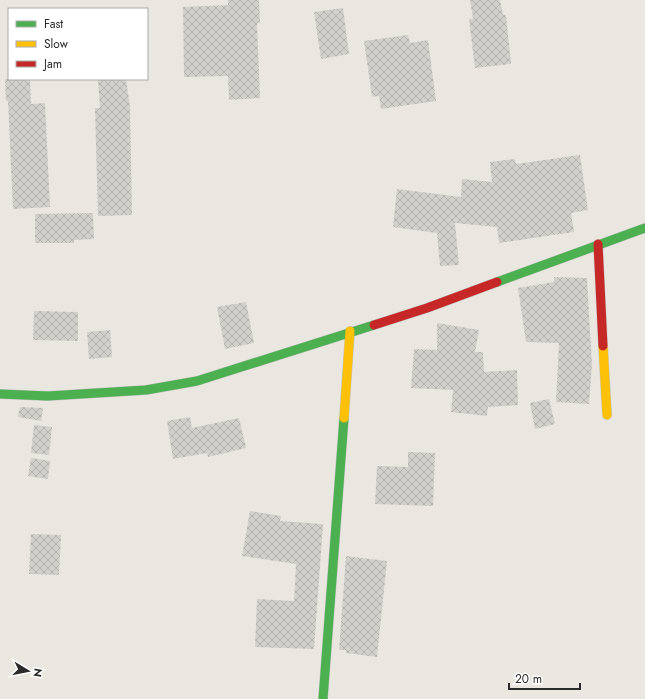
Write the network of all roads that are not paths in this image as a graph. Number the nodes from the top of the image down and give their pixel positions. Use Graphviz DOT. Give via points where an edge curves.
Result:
graph roads {
  1 [pos="645,228"];
  2 [pos="598,244"];
  3 [pos="350,331"];
  4 [pos="0,394"];
  5 [pos="607,415"];
  6 [pos="323,699"];
  1 -- 2 [label="street"];
  2 -- 3 [label="street" via="427,308"];
  2 -- 5 [label="street"];
  3 -- 4 [label="street" via="197,381 146,390 48,396"];
  3 -- 6 [label="street"];
}
